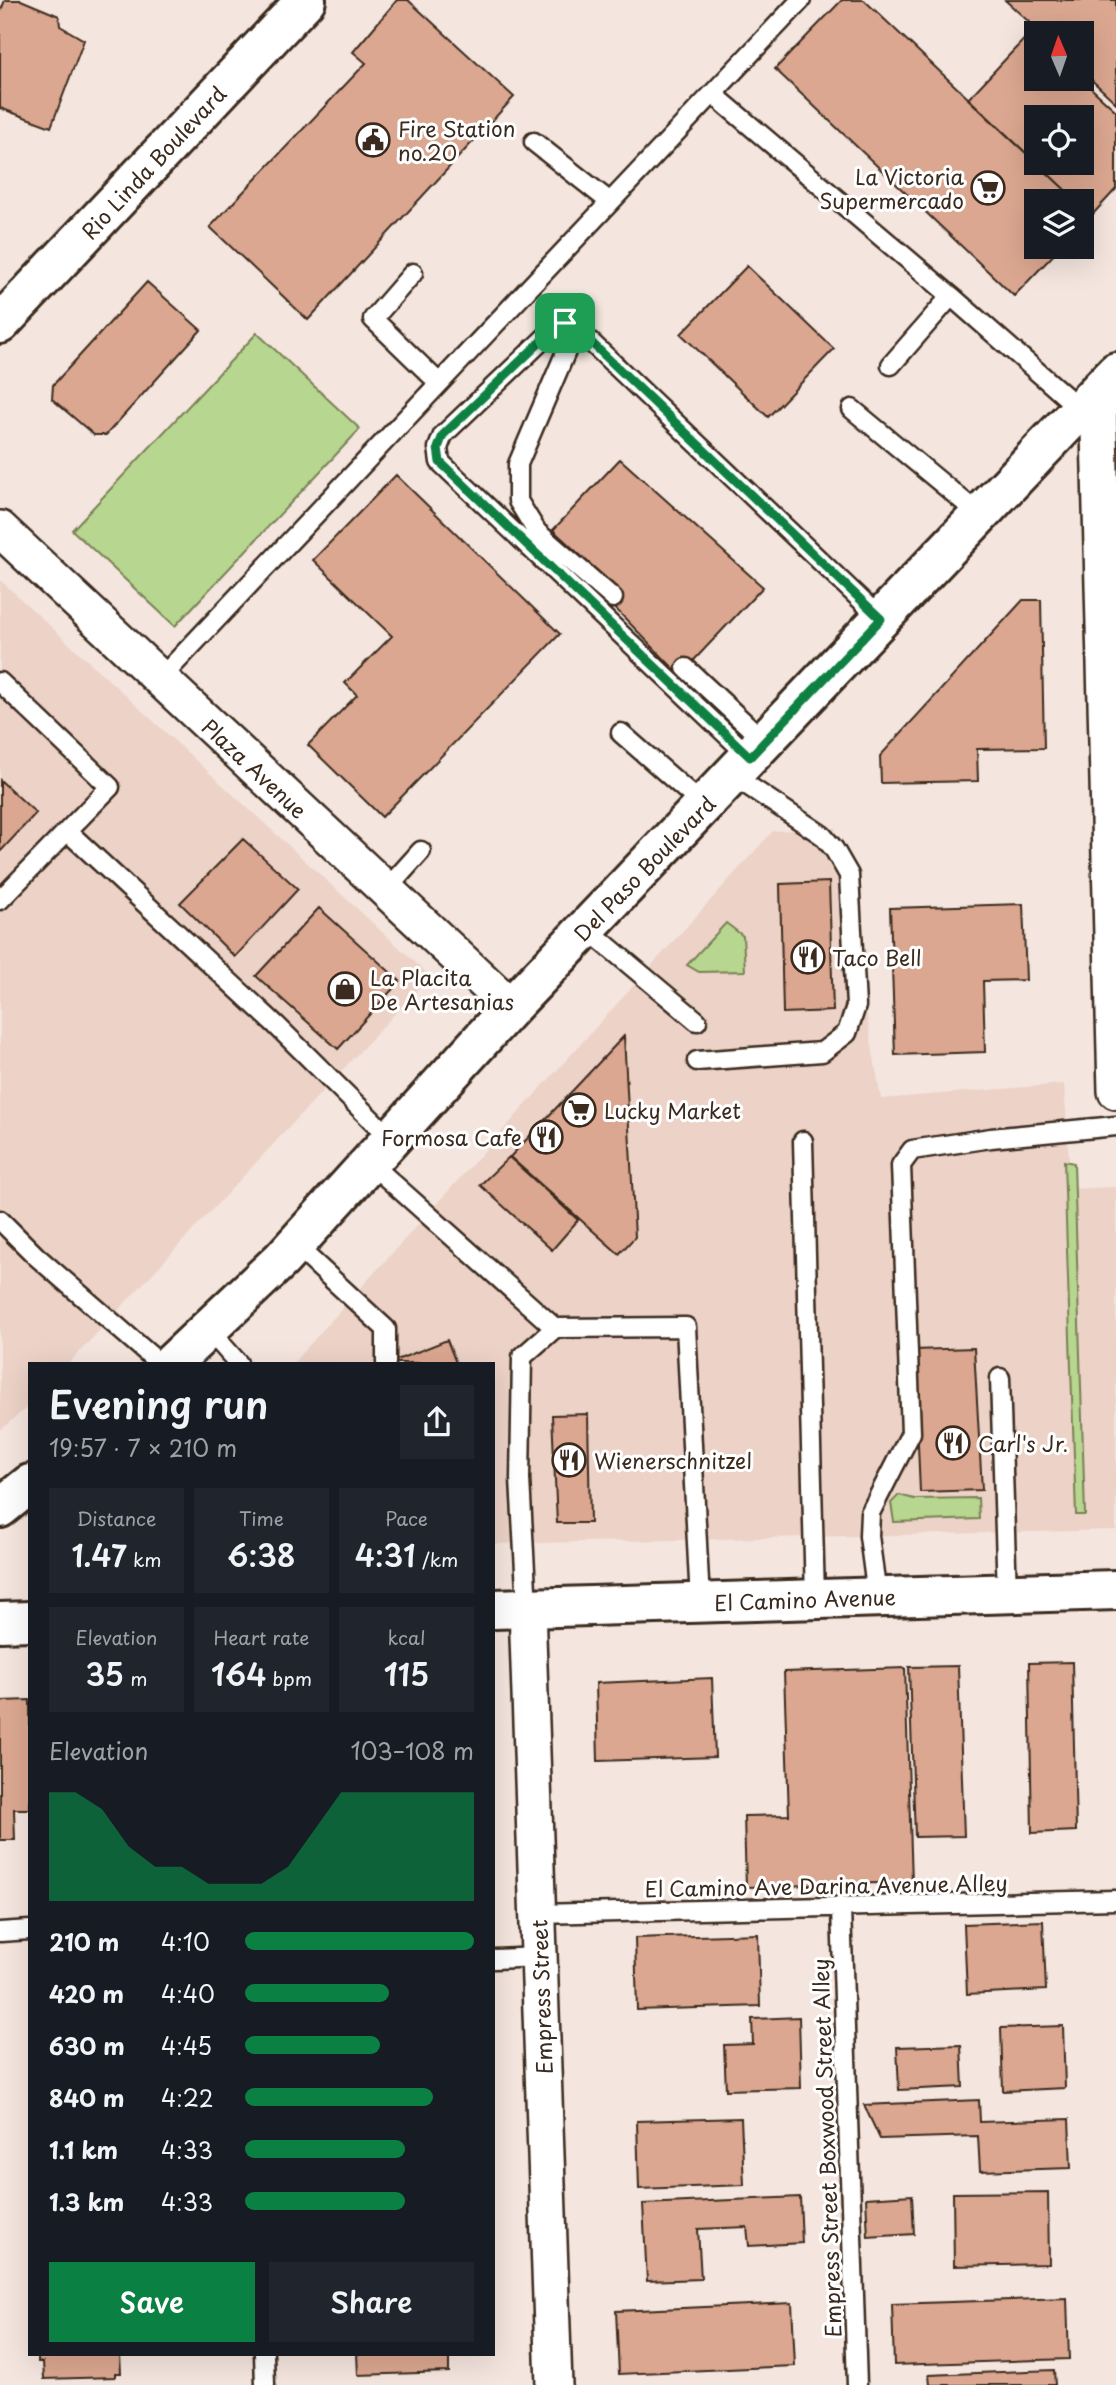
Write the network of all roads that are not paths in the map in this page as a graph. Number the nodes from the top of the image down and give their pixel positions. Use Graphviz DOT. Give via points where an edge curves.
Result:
graph roads {
  1 [pos="306,0"];
  2 [pos="802,0"];
  3 [pos="713,94"];
  4 [pos="534,142"];
  5 [pos="610,202"];
  6 [pos="413,273"];
  7 [pos="951,296"];
  8 [pos="0,324"];
  9 [pos="576,328"];
  10 [pos="891,365"];
  11 [pos="439,383"];
  12 [pos="1102,392"];
  13 [pos="852,409"];
  14 [pos="980,515"];
  15 [pos="0,529"];
  16 [pos="613,598"];
  17 [pos="881,619"];
  18 [pos="686,668"];
  19 [pos="160,679"];
  20 [pos="0,682"];
  21 [pos="621,733"];
  22 [pos="749,758"];
  23 [pos="1112,772"];
  24 [pos="703,805"];
  25 [pos="67,831"];
  26 [pos="421,851"];
  27 [pos="386,890"];
  28 [pos="0,900"];
  29 [pos="586,928"];
  30 [pos="511,1007"];
  31 [pos="697,1021"];
  32 [pos="697,1061"];
  33 [pos="1116,1091"];
  34 [pos="1116,1126"];
  35 [pos="803,1141"];
  36 [pos="380,1150"];
  37 [pos="0,1220"];
  38 [pos="295,1245"];
  39 [pos="555,1328"];
  40 [pos="208,1329"];
  41 [pos="158,1362"];
  42 [pos="173,1362"];
  43 [pos="237,1362"];
  44 [pos="386,1362"];
  45 [pos="1000,1378"];
  46 [pos="28,1486"];
  47 [pos="0,1508"];
  48 [pos="1116,1590"];
  49 [pos="1007,1594"];
  50 [pos="877,1596"];
  51 [pos="815,1598"];
  52 [pos="700,1602"];
  53 [pos="510,1609"];
  54 [pos="28,1621"];
  55 [pos="0,1622"];
  56 [pos="1116,1900"];
  57 [pos="841,1909"];
  58 [pos="538,1914"];
  59 [pos="28,1930"];
  60 [pos="0,1932"];
  61 [pos="539,1957"];
  62 [pos="495,1959"];
  63 [pos="264,2356"];
  64 [pos="265,2385"];
  65 [pos="554,2385"];
  66 [pos="857,2385"];
  1 -- 8 [label="main road, Rio Linda Boulevard"];
  2 -- 3 [label="lane"];
  3 -- 5 [label="lane"];
  3 -- 7 [label="lane"];
  4 -- 5 [label="lane"];
  5 -- 11 [label="lane"];
  6 -- 11 [label="lane" via="373,319"];
  7 -- 10 [label="lane"];
  7 -- 12 [label="lane"];
  9 -- 16 [label="lane" via="518,464 519,501 537,532"];
  9 -- 17 [label="lane"];
  9 -- 22 [label="lane" via="565,323 554,329 443,435 438,448 440,462"];
  11 -- 19 [label="lane"];
  12 -- 14 [label="main road, Del Paso Boulevard"];
  12 -- 23 [label="street"];
  13 -- 14 [label="lane"];
  14 -- 17 [label="main road, Del Paso Boulevard"];
  15 -- 19 [label="street, Plaza Avenue"];
  17 -- 22 [label="main road, Del Paso Boulevard"];
  18 -- 22 [label="lane"];
  19 -- 27 [label="street, Plaza Avenue"];
  20 -- 25 [label="lane" via="110,787"];
  21 -- 24 [label="lane"];
  22 -- 24 [label="main road, Del Paso Boulevard"];
  22 -- 32 [label="lane" via="834,849 849,875 856,1006 847,1033 822,1052"];
  23 -- 33 [label="street"];
  24 -- 29 [label="main road, Del Paso Boulevard"];
  25 -- 28 [label="lane"];
  25 -- 36 [label="lane" via="276,1025"];
  26 -- 27 [label="lane"];
  27 -- 30 [label="street, Plaza Avenue"];
  29 -- 30 [label="main road, Del Paso Boulevard"];
  29 -- 31 [label="lane"];
  30 -- 36 [label="main road, Del Paso Boulevard"];
  34 -- 50 [label="lane" via="912,1150 901,1165 911,1433 870,1513"];
  35 -- 51 [label="lane"];
  36 -- 38 [label="main road, Del Paso Boulevard"];
  36 -- 39 [label="lane"];
  37 -- 41 [label="lane"];
  38 -- 40 [label="main road, Del Paso Boulevard"];
  38 -- 44 [label="lane" via="386,1329"];
  39 -- 52 [label="lane" via="686,1327"];
  39 -- 53 [label="lane" via="522,1357 520,1479"];
  40 -- 42 [label="main road, Del Paso Boulevard"];
  40 -- 43 [label="lane"];
  45 -- 49 [label="lane"];
  46 -- 47 [label="main road"];
  48 -- 49 [label="main road, El Camino Avenue"];
  49 -- 50 [label="main road, El Camino Avenue"];
  50 -- 51 [label="main road, El Camino Avenue"];
  51 -- 52 [label="main road, El Camino Avenue"];
  52 -- 53 [label="main road, El Camino Avenue"];
  53 -- 58 [label="street, Empress Street"];
  54 -- 55 [label="main road"];
  56 -- 57 [label="lane, El Camino Ave Darina Avenue Alley"];
  57 -- 58 [label="lane, El Camino Ave Darina Avenue Alley"];
  57 -- 66 [label="lane, Empress Street Boxwood Street Alley"];
  58 -- 61 [label="street, Empress Street"];
  59 -- 60 [label="lane"];
  61 -- 62 [label="lane"];
  61 -- 65 [label="street, Empress Street"];
  63 -- 64 [label="lane"];
}
